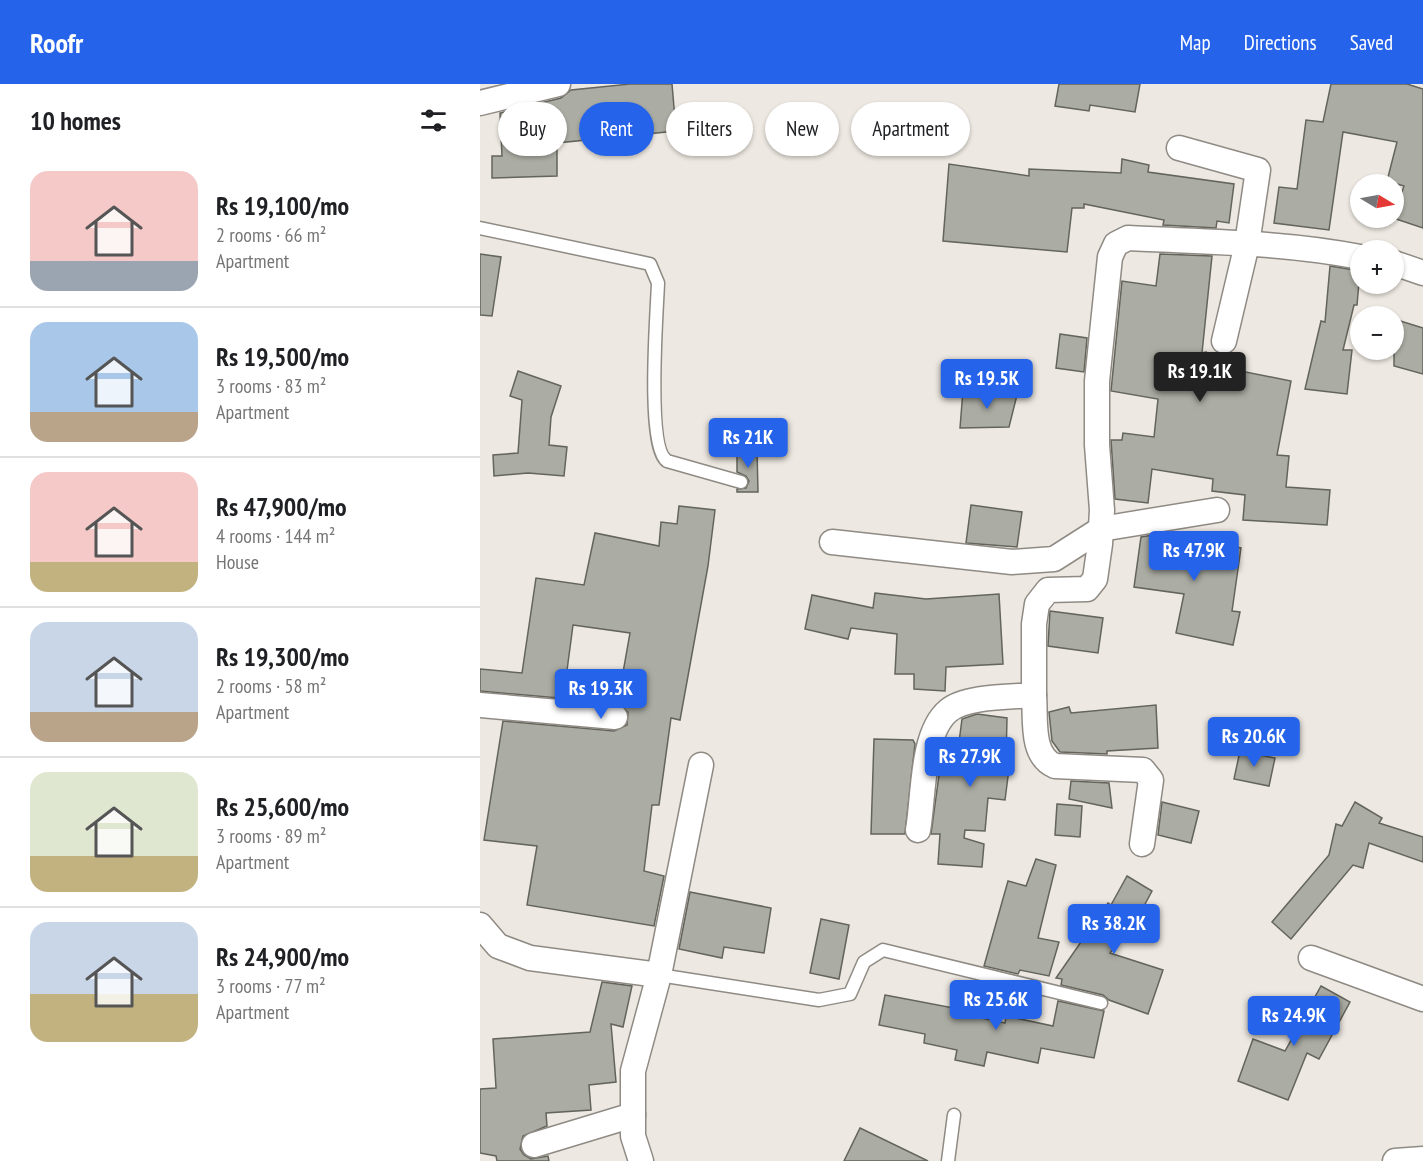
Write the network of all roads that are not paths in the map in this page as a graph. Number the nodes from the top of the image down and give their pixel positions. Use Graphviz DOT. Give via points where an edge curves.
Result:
graph roads {
  1 [pos="558,84"];
  2 [pos="480,103"];
  3 [pos="1179,148"];
  4 [pos="480,228"];
  5 [pos="1247,244"];
  6 [pos="1350,255"];
  7 [pos="1404,266"];
  8 [pos="1423,273"];
  9 [pos="1224,341"];
  10 [pos="741,482"];
  11 [pos="1217,510"];
  12 [pos="1101,529"];
  13 [pos="832,542"];
  14 [pos="1034,695"];
  15 [pos="480,705"];
  16 [pos="615,717"];
  17 [pos="700,765"];
  18 [pos="918,830"];
  19 [pos="1142,844"];
  20 [pos="480,925"];
  21 [pos="1311,958"];
  22 [pos="659,975"];
  23 [pos="1423,999"];
  24 [pos="1101,1003"];
  25 [pos="633,1115"];
  26 [pos="954,1115"];
  27 [pos="534,1145"];
  28 [pos="1423,1159"];
  29 [pos="641,1161"];
  30 [pos="948,1161"];
  31 [pos="1395,1161"];
  1 -- 2 [label="street"];
  3 -- 5 [label="street" via="1258,170"];
  4 -- 10 [label="lane" via="650,264 658,283 654,412 661,455 667,461"];
  5 -- 6 [label="street"];
  5 -- 9 [label="street"];
  5 -- 12 [label="street" via="1128,238 1116,244 1110,257 1097,381"];
  7 -- 8 [label="street"];
  11 -- 12 [label="street"];
  12 -- 13 [label="street" via="1054,559 1012,562"];
  12 -- 14 [label="street" via="1095,579 1087,589 1048,590 1037,604"];
  14 -- 18 [label="street" via="974,700 948,710 933,732"];
  14 -- 19 [label="street" via="1038,751 1045,762 1055,766 1143,770 1148,774 1151,780"];
  15 -- 16 [label="street"];
  17 -- 22 [label="street"];
  20 -- 22 [label="street" via="498,946 530,958"];
  21 -- 23 [label="street"];
  22 -- 24 [label="lane" via="819,1000 850,994 864,962 883,950"];
  22 -- 25 [label="street" via="633,1071"];
  25 -- 27 [label="street"];
  25 -- 29 [label="street" via="633,1136"];
  26 -- 30 [label="lane"];
  28 -- 31 [label="street"];
}
